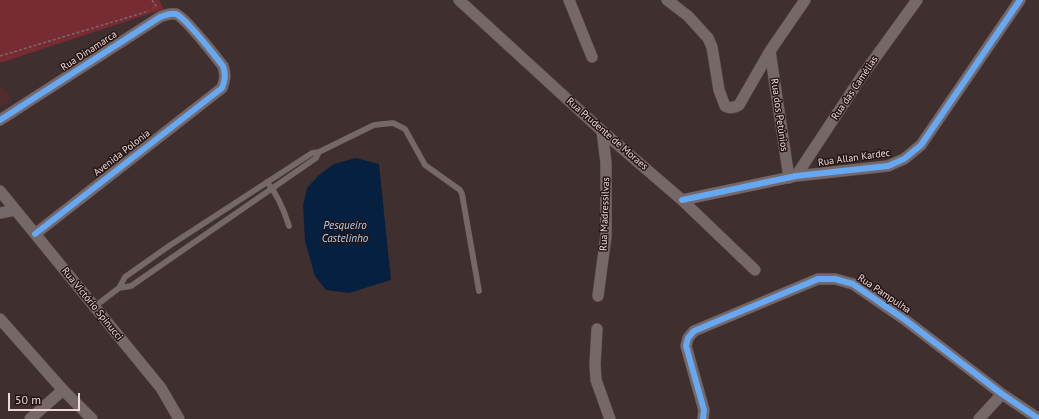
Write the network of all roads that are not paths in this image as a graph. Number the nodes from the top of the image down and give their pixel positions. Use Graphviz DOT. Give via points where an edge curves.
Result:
graph roads {
  1 [pos="458,0"];
  2 [pos="569,0"];
  3 [pos="805,0"];
  4 [pos="917,0"];
  5 [pos="1020,0"];
  6 [pos="669,2"];
  7 [pos="189,25"];
  8 [pos="770,51"];
  9 [pos="592,57"];
  10 [pos="0,120"];
  11 [pos="602,131"];
  12 [pos="319,152"];
  13 [pos="792,177"];
  14 [pos="267,182"];
  15 [pos="273,189"];
  16 [pos="0,191"];
  17 [pos="682,200"];
  18 [pos="15,210"];
  19 [pos="0,213"];
  20 [pos="215,216"];
  21 [pos="220,225"];
  22 [pos="289,226"];
  23 [pos="35,234"];
  24 [pos="169,246"];
  25 [pos="175,256"];
  26 [pos="755,270"];
  27 [pos="119,288"];
  28 [pos="479,291"];
  29 [pos="598,296"];
  30 [pos="94,307"];
  31 [pos="2,324"];
  32 [pos="597,329"];
  33 [pos="62,390"];
  34 [pos="1002,394"];
  35 [pos="30,419"];
  36 [pos="92,419"];
  37 [pos="179,419"];
  38 [pos="610,419"];
  39 [pos="702,419"];
  40 [pos="979,419"];
  41 [pos="1039,419"];
  1 -- 11 [label="street, Rua Prudente de Moraes"];
  2 -- 9 [label="street"];
  3 -- 8 [label="street"];
  4 -- 13 [label="street, Rua das Camélias"];
  5 -- 13 [label="street, Rua Allan Kardec" via="921,145 904,159 888,166"];
  6 -- 8 [label="street" via="688,16 708,38 712,47 719,90 728,108 739,105"];
  7 -- 10 [label="street, Rua Dinamarca" via="176,14 160,17"];
  7 -- 23 [label="street, Avenida Polonia" via="223,66 225,80 222,88"];
  8 -- 13 [label="street, Rua dos Petúnios"];
  11 -- 17 [label="street, Rua Prudente de Moraes"];
  11 -- 29 [label="street, Rua Madressilvas" via="606,171 606,236"];
  12 -- 14 [label="lane" via="312,153"];
  12 -- 15 [label="lane" via="316,158"];
  12 -- 28 [label="lane" via="374,125 393,122 405,128 425,165 462,194"];
  13 -- 17 [label="street, Rua Allan Kardec"];
  14 -- 15 [label="lane"];
  14 -- 20 [label="lane"];
  15 -- 21 [label="lane"];
  15 -- 22 [label="lane"];
  16 -- 18 [label="street, Rua Victório Spinucci"];
  17 -- 26 [label="street, Rua Prudente de Moraes"];
  18 -- 19 [label="street"];
  18 -- 23 [label="street, Rua Victório Spinucci"];
  20 -- 21 [label="lane"];
  20 -- 24 [label="lane"];
  21 -- 25 [label="lane"];
  23 -- 30 [label="street, Rua Victório Spinucci"];
  24 -- 25 [label="lane"];
  24 -- 27 [label="lane" via="125,277"];
  25 -- 27 [label="lane" via="131,286"];
  27 -- 30 [label="lane"];
  30 -- 37 [label="street, Rua Victório Spinucci" via="161,388"];
  31 -- 33 [label="street"];
  32 -- 38 [label="street" via="596,380"];
  33 -- 35 [label="street"];
  33 -- 36 [label="street"];
  34 -- 39 [label="street, Rua Pampulha" via="904,319 853,284 835,279 818,279 694,331 688,338 686,346 704,410"];
  34 -- 40 [label="street"];
  34 -- 41 [label="street, Rua Pampulha"];
}
